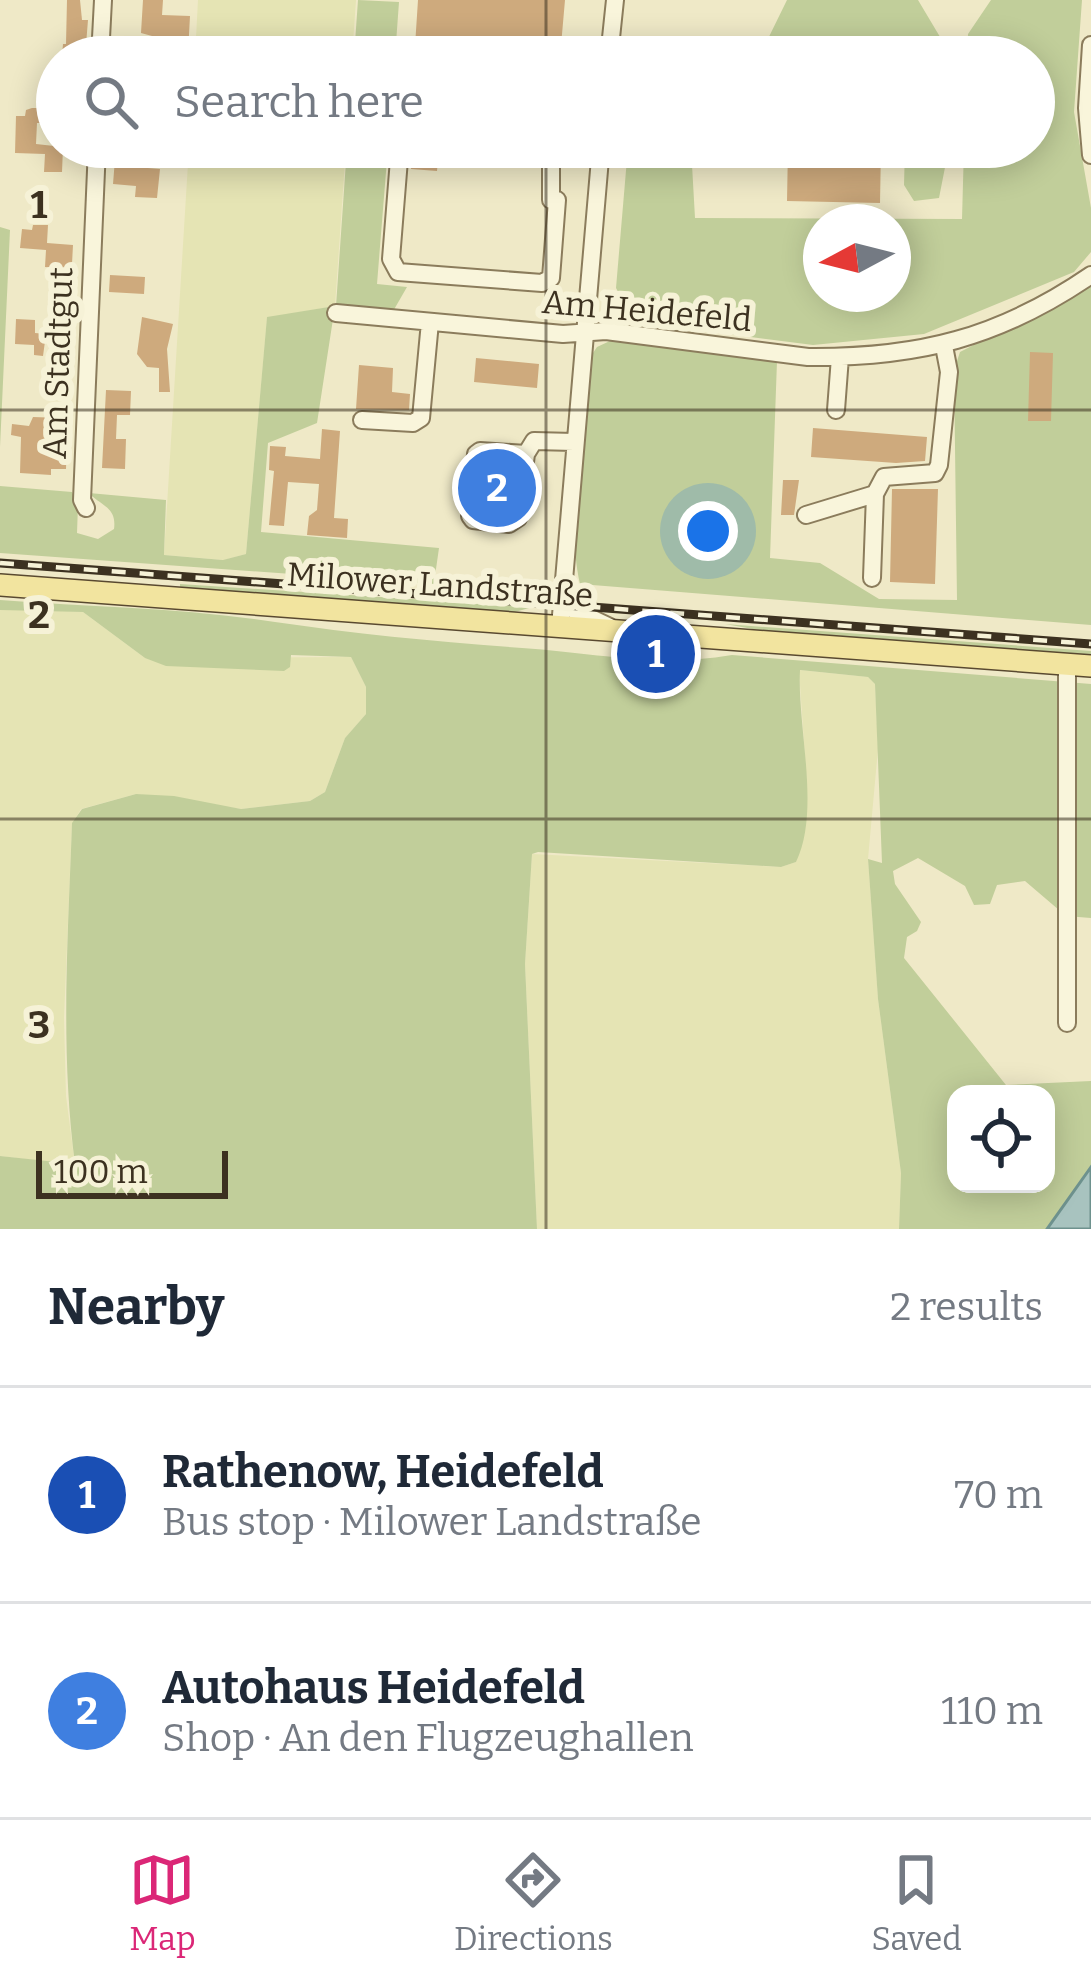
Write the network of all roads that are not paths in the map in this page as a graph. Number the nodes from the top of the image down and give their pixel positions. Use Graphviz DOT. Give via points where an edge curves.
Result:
graph roads {
  1 [pos="103,0"];
  2 [pos="615,0"];
  3 [pos="101,36"];
  4 [pos="611,36"];
  5 [pos="1091,45"];
  6 [pos="1091,154"];
  7 [pos="96,168"];
  8 [pos="398,168"];
  9 [pos="552,168"];
  10 [pos="599,168"];
  11 [pos="1088,284"];
  12 [pos="336,313"];
  13 [pos="430,322"];
  14 [pos="584,334"];
  15 [pos="944,346"];
  16 [pos="742,349"];
  17 [pos="840,357"];
  18 [pos="739,370"];
  19 [pos="836,410"];
  20 [pos="362,420"];
  21 [pos="574,442"];
  22 [pos="526,454"];
  23 [pos="874,494"];
  24 [pos="86,508"];
  25 [pos="806,515"];
  26 [pos="872,578"];
  27 [pos="0,585"];
  28 [pos="570,627"];
  29 [pos="1067,665"];
  30 [pos="1091,666"];
  31 [pos="1067,1023"];
  1 -- 3 [label="street"];
  2 -- 4 [label="street"];
  5 -- 6 [label="street"];
  7 -- 24 [label="street, Am Stadtgut"];
  8 -- 9 [label="street" via="391,259 398,272 542,283 550,278"];
  10 -- 14 [label="street"];
  11 -- 15 [label="street, Am Heidefeld"];
  12 -- 13 [label="street, Am Heidefeld"];
  13 -- 14 [label="street, Am Heidefeld"];
  13 -- 20 [label="street" via="421,418"];
  14 -- 16 [label="street, Am Heidefeld"];
  14 -- 21 [label="street"];
  15 -- 17 [label="street, Am Heidefeld"];
  15 -- 23 [label="street" via="949,372 938,465 934,473 884,477"];
  16 -- 17 [label="street, Am Heidefeld"];
  16 -- 18 [label="street"];
  17 -- 19 [label="street"];
  21 -- 22 [label="street" via="535,441"];
  21 -- 28 [label="street"];
  22 -- 22 [label="street" via="518,518 473,520 476,454"];
  23 -- 25 [label="street"];
  23 -- 26 [label="street"];
  27 -- 28 [label="main road, Milower Landstraße"];
  28 -- 29 [label="main road, Milower Landstraße"];
  29 -- 30 [label="main road, Milower Landstraße"];
  29 -- 31 [label="street"];
}
